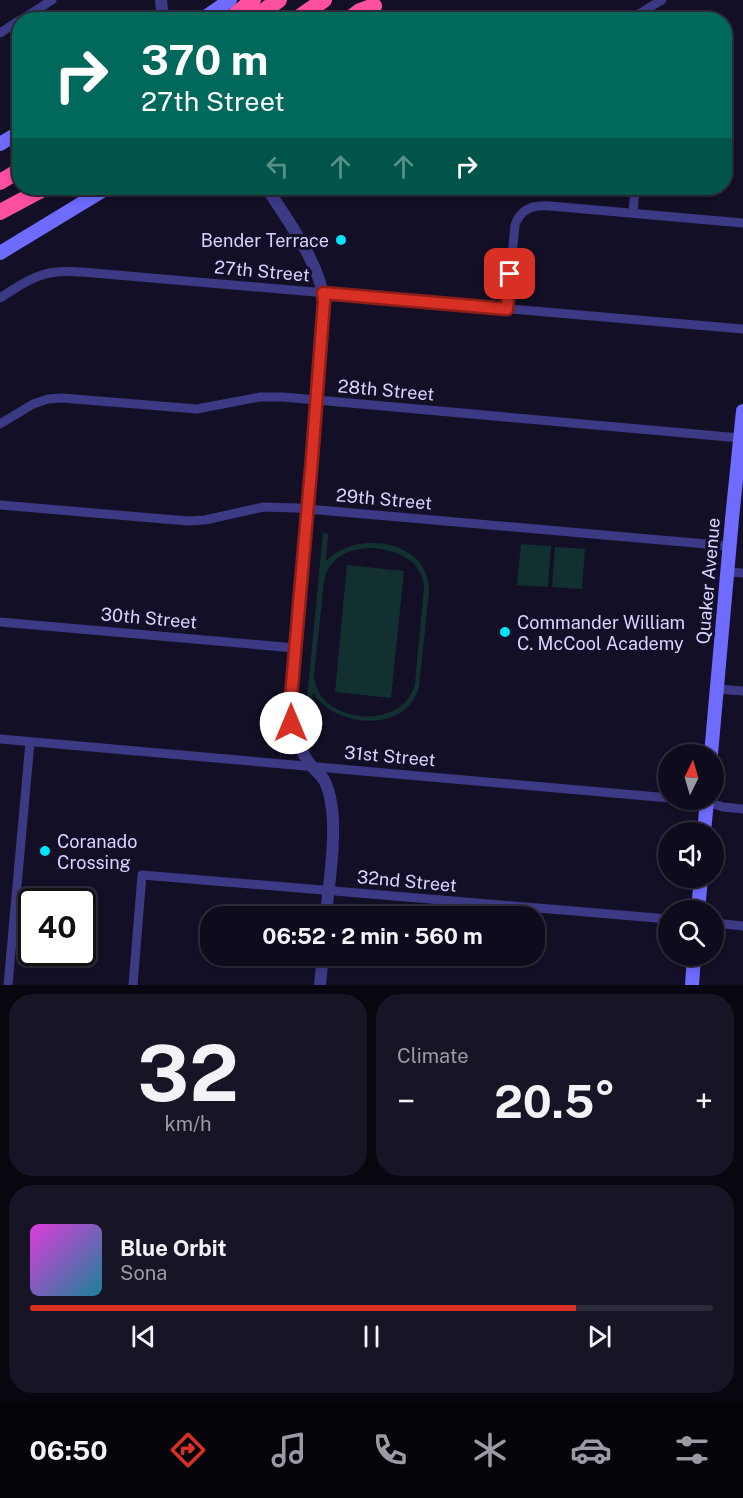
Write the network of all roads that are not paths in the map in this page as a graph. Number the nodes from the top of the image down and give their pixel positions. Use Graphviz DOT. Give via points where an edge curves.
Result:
graph roads {
  1 [pos="52,0"];
  2 [pos="230,0"];
  3 [pos="253,0"];
  4 [pos="279,0"];
  5 [pos="324,0"];
  6 [pos="662,0"];
  7 [pos="378,3"];
  8 [pos="650,7"];
  9 [pos="33,12"];
  10 [pos="213,12"];
  11 [pos="238,12"];
  12 [pos="262,12"];
  13 [pos="307,12"];
  14 [pos="359,12"];
  15 [pos="642,12"];
  16 [pos="650,12"];
  17 [pos="25,195"];
  18 [pos="31,195"];
  19 [pos="95,195"];
  20 [pos="271,195"];
  21 [pos="634,195"];
  22 [pos="0,211"];
  23 [pos="633,213"];
  24 [pos="743,223"];
  25 [pos="0,253"];
  26 [pos="323,293"];
  27 [pos="0,298"];
  28 [pos="507,309"];
  29 [pos="743,330"];
  30 [pos="317,400"];
  31 [pos="743,411"];
  32 [pos="0,424"];
  33 [pos="741,444"];
  34 [pos="0,505"];
  35 [pos="308,509"];
  36 [pos="729,546"];
  37 [pos="727,572"];
  38 [pos="743,573"];
  39 [pos="0,622"];
  40 [pos="295,648"];
  41 [pos="717,689"];
  42 [pos="743,691"];
  43 [pos="0,739"];
  44 [pos="30,741"];
  45 [pos="712,744"];
  46 [pos="311,766"];
  47 [pos="658,797"];
  48 [pos="724,807"];
  49 [pos="743,809"];
  50 [pos="328,891"];
  51 [pos="327,906"];
  52 [pos="658,918"];
  53 [pos="724,924"];
  54 [pos="743,926"];
  55 [pos="322,966"];
  56 [pos="693,966"];
  57 [pos="8,985"];
  58 [pos="133,985"];
  59 [pos="320,985"];
  60 [pos="692,985"];
  1 -- 9 [label="street"];
  2 -- 10 [label="main road"];
  3 -- 11 [label="highway"];
  4 -- 12 [label="highway"];
  5 -- 13 [label="highway"];
  6 -- 8 [label="street"];
  7 -- 14 [label="highway"];
  8 -- 15 [label="street"];
  8 -- 16 [label="street"];
  17 -- 22 [label="highway"];
  18 -- 22 [label="highway"];
  19 -- 25 [label="main road"];
  20 -- 26 [label="street" via="307,253"];
  21 -- 23 [label="street"];
  23 -- 24 [label="street"];
  23 -- 28 [label="street" via="540,205 523,212 515,222"];
  26 -- 27 [label="street, 27th Street" via="56,272"];
  26 -- 28 [label="street, 27th Street"];
  26 -- 30 [label="street"];
  28 -- 29 [label="street, 27th Street"];
  30 -- 32 [label="street, 28th Street" via="260,397 196,409 48,399"];
  30 -- 33 [label="street, 28th Street"];
  30 -- 35 [label="street"];
  31 -- 33 [label="main road, Quaker Avenue"];
  33 -- 36 [label="main road, Quaker Avenue"];
  34 -- 35 [label="street, 29th Street" via="176,521 204,520 263,507"];
  35 -- 36 [label="street, 29th Street"];
  35 -- 40 [label="street"];
  36 -- 37 [label="main road, Quaker Avenue"];
  37 -- 38 [label="street"];
  37 -- 41 [label="main road, Quaker Avenue"];
  39 -- 40 [label="street, 30th Street"];
  40 -- 46 [label="street" via="291,723"];
  41 -- 42 [label="street"];
  41 -- 45 [label="main road, Quaker Avenue"];
  43 -- 44 [label="street, 31st Street"];
  44 -- 46 [label="street, 31st Street"];
  44 -- 57 [label="street"];
  46 -- 47 [label="street, 31st Street"];
  46 -- 50 [label="street" via="324,780 333,811"];
  48 -- 49 [label="street"];
  50 -- 51 [label="street"];
  50 -- 52 [label="street, 32nd Street"];
  50 -- 58 [label="street, 32nd Street" via="142,875"];
  53 -- 54 [label="street"];
  55 -- 59 [label="street"];
  56 -- 60 [label="main road"];
}
